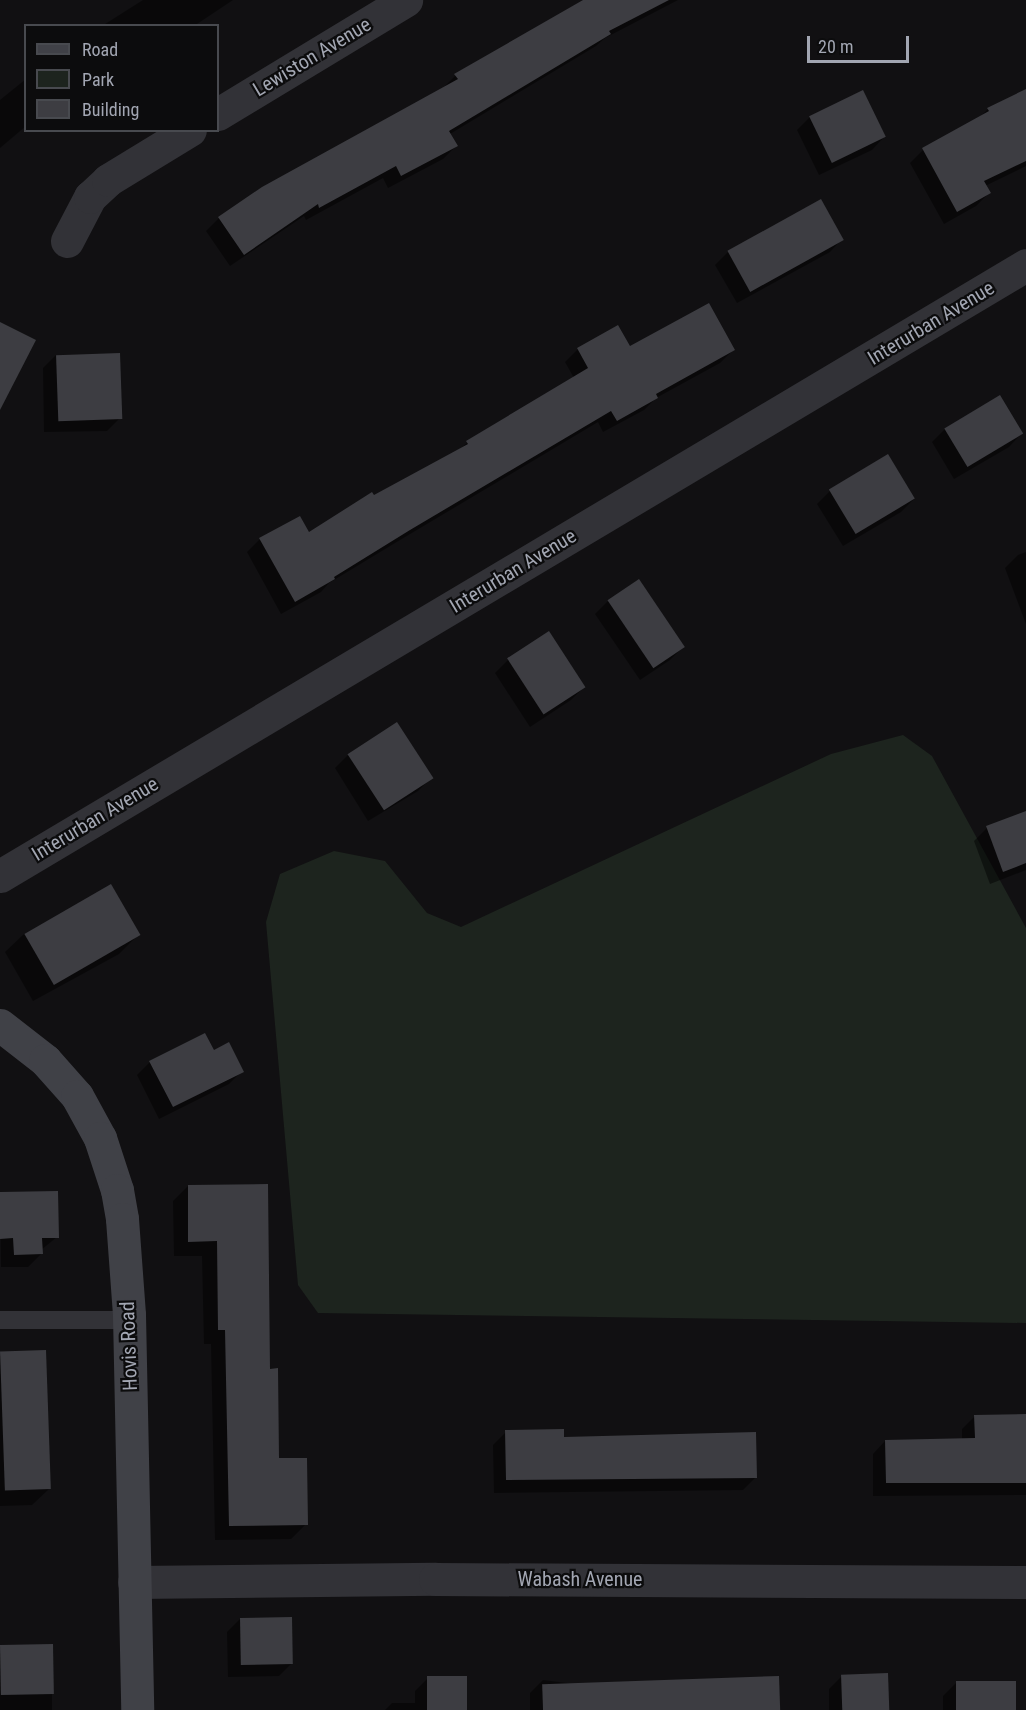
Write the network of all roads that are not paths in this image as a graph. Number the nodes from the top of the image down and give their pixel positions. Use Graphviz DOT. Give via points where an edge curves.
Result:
graph roads {
  1 [pos="406,0"];
  2 [pos="219,113"];
  3 [pos="187,132"];
  4 [pos="67,241"];
  5 [pos="1026,265"];
  6 [pos="0,876"];
  7 [pos="0,1025"];
  8 [pos="0,1320"];
  9 [pos="129,1320"];
  10 [pos="134,1582"];
  11 [pos="1026,1582"];
  12 [pos="137,1710"];
  1 -- 2 [label="street, Lewiston Avenue"];
  3 -- 4 [label="street" via="108,180 90,197"];
  5 -- 6 [label="street, Interurban Avenue"];
  7 -- 9 [label="street, Hovis Road" via="45,1060 76,1096 100,1138 122,1219"];
  8 -- 9 [label="lane"];
  9 -- 10 [label="street, Hovis Road"];
  10 -- 11 [label="street, Wabash Avenue"];
  10 -- 12 [label="street, Hovis Road"];
}
